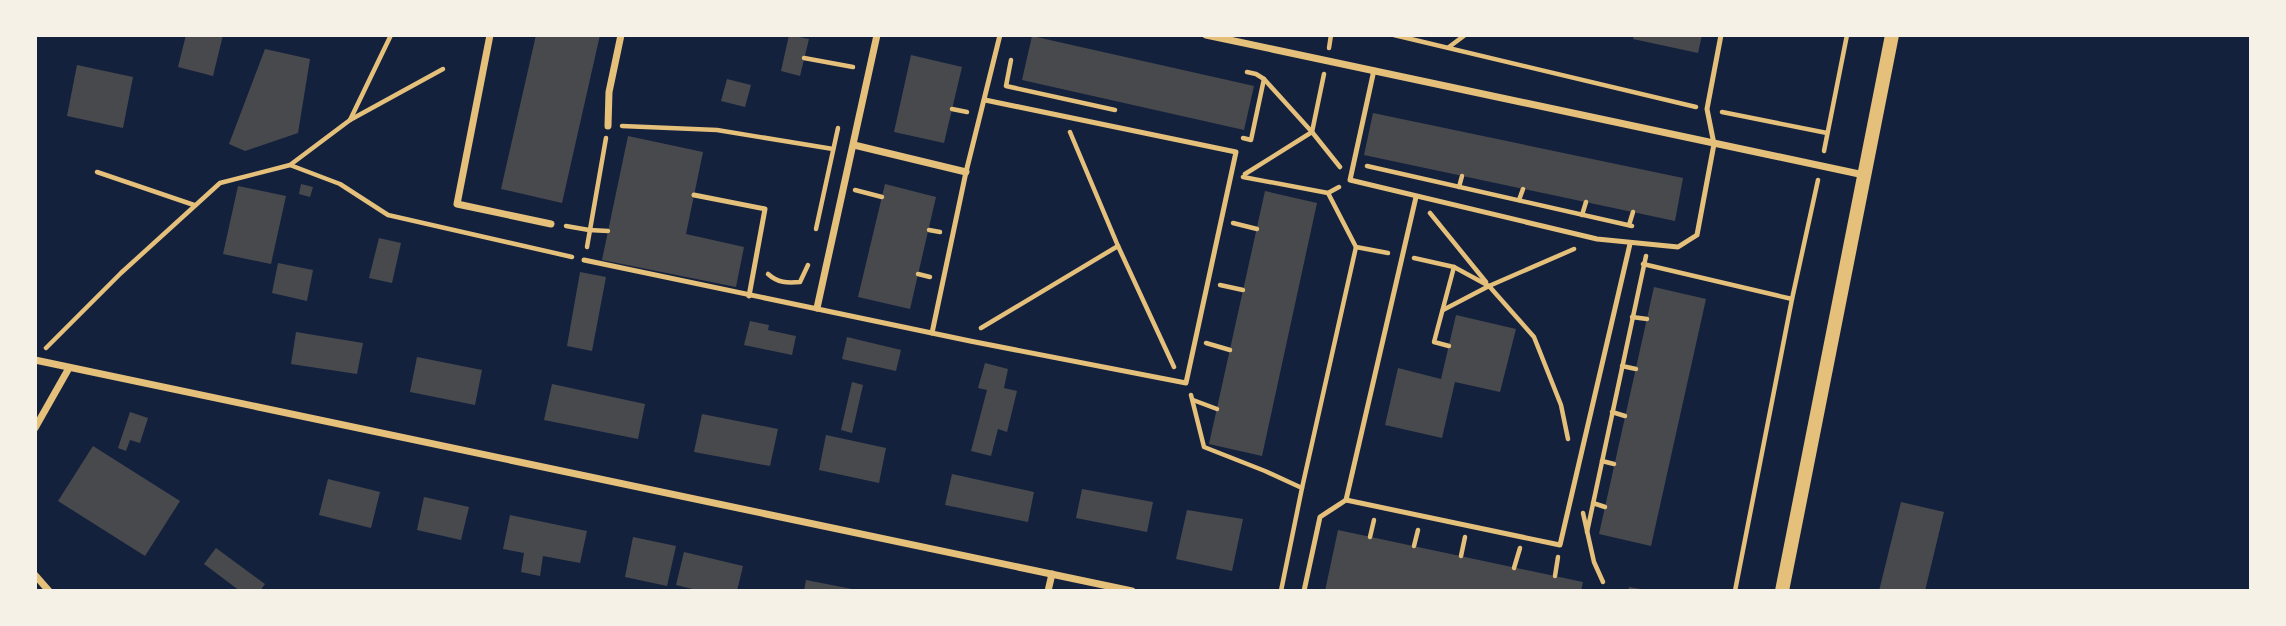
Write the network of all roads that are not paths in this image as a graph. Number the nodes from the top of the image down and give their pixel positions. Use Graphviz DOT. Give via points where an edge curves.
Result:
graph roads {
  1 [pos="490,35"];
  2 [pos="621,35"];
  3 [pos="877,35"];
  4 [pos="1000,35"];
  5 [pos="1206,35"];
  6 [pos="1721,35"];
  7 [pos="1892,35"];
  8 [pos="1374,70"];
  9 [pos="985,100"];
  10 [pos="608,126"];
  11 [pos="1714,144"];
  12 [pos="854,145"];
  13 [pos="966,172"];
  14 [pos="1864,175"];
  15 [pos="694,195"];
  16 [pos="1416,197"];
  17 [pos="551,224"];
  18 [pos="1630,244"];
  19 [pos="584,260"];
  20 [pos="749,296"];
  21 [pos="817,308"];
  22 [pos="932,333"];
  23 [pos="35,360"];
  24 [pos="69,368"];
  25 [pos="35,428"];
  26 [pos="1346,500"];
  27 [pos="1052,574"];
  28 [pos="35,575"];
  29 [pos="49,591"];
  30 [pos="1048,591"];
  31 [pos="1132,591"];
  32 [pos="1304,591"];
  33 [pos="1782,591"];
  1 -- 17 [label="street" via="457,204"];
  2 -- 10 [label="street" via="608,92"];
  3 -- 12 [label="street"];
  4 -- 9 [label="lane"];
  5 -- 8 [label="street"];
  6 -- 11 [label="lane" via="1707,109"];
  7 -- 14 [label="main road"];
  8 -- 11 [label="street"];
  8 -- 16 [label="lane" via="1350,180"];
  9 -- 13 [label="lane"];
  9 -- 22 [label="lane" via="1236,152 1186,383"];
  11 -- 14 [label="street"];
  11 -- 18 [label="lane" via="1697,235 1678,247"];
  12 -- 13 [label="street"];
  12 -- 21 [label="street"];
  13 -- 22 [label="lane"];
  14 -- 33 [label="main road"];
  15 -- 20 [label="lane" via="765,209"];
  16 -- 18 [label="lane"];
  16 -- 26 [label="lane"];
  18 -- 26 [label="lane" via="1560,545"];
  19 -- 20 [label="lane"];
  20 -- 21 [label="lane"];
  21 -- 22 [label="lane"];
  23 -- 24 [label="street"];
  24 -- 25 [label="street"];
  24 -- 27 [label="street"];
  26 -- 32 [label="lane" via="1320,516"];
  27 -- 30 [label="street"];
  27 -- 31 [label="street"];
  28 -- 29 [label="street"];
}
